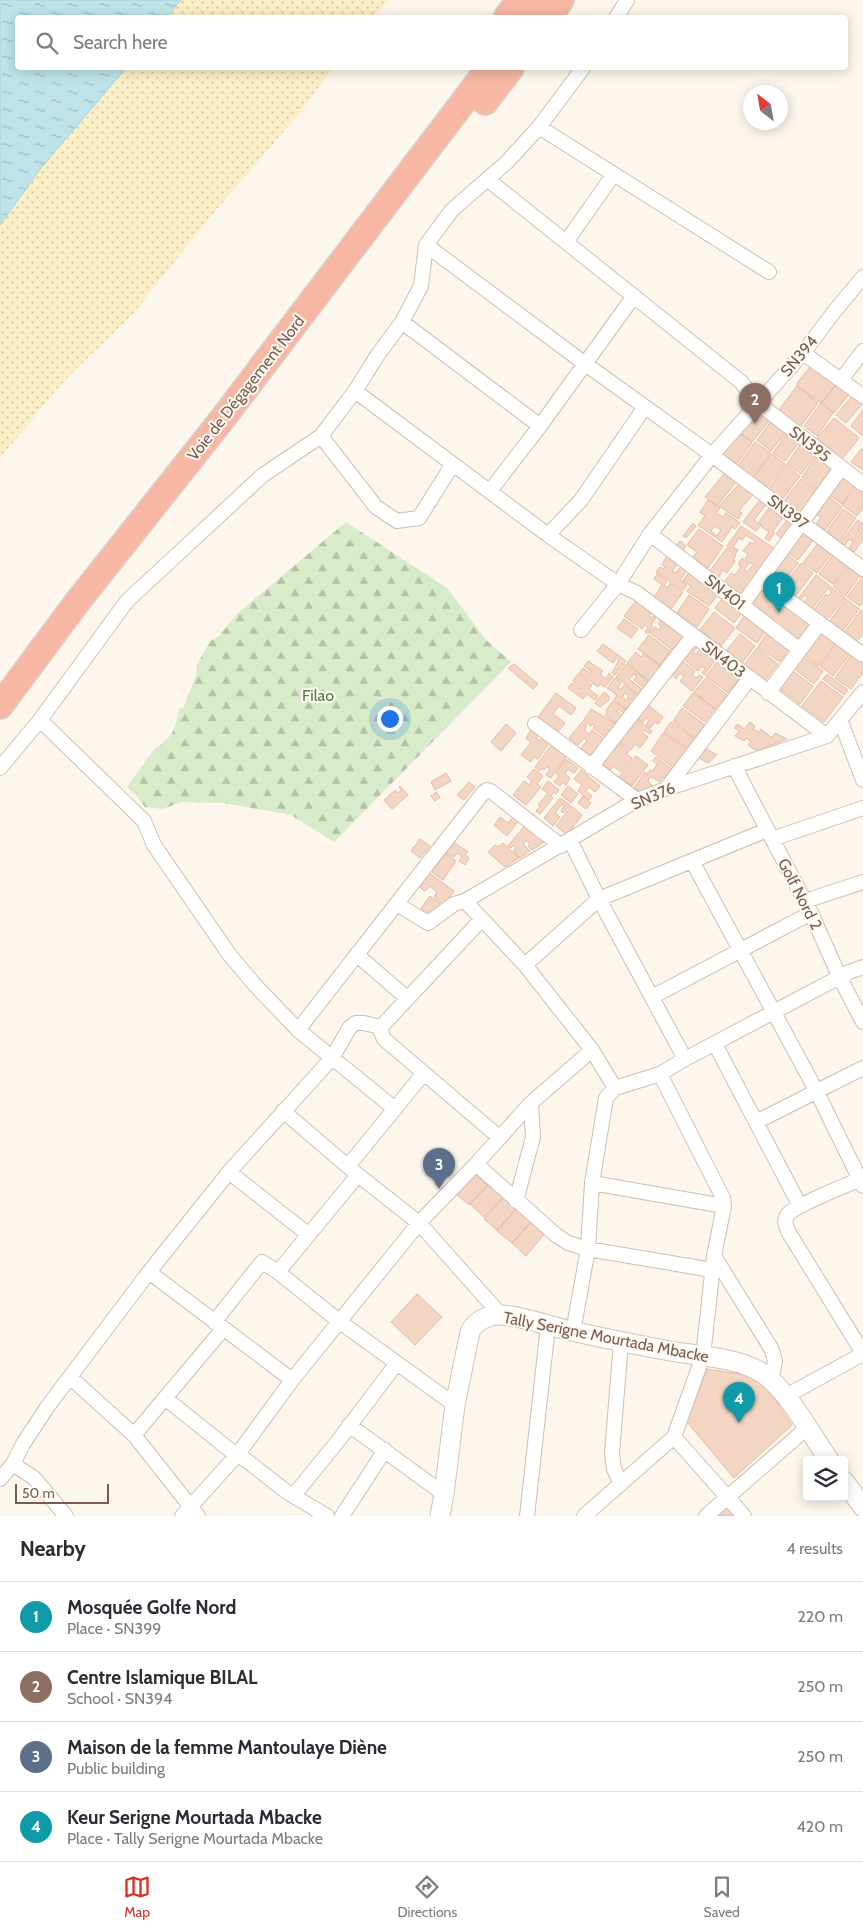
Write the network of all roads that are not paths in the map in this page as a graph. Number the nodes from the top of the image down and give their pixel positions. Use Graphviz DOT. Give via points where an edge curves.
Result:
graph roads {
  1 [pos="519,0"];
  2 [pos="540,0"];
  3 [pos="561,0"];
  4 [pos="627,0"];
  5 [pos="508,15"];
  6 [pos="529,15"];
  7 [pos="551,15"];
  8 [pos="618,15"];
  9 [pos="468,70"];
  10 [pos="488,70"];
  11 [pos="509,70"];
  12 [pos="582,70"];
  13 [pos="539,127"];
  14 [pos="614,174"];
  15 [pos="408,176"];
  16 [pos="488,179"];
  17 [pos="566,242"];
  18 [pos="426,245"];
  19 [pos="769,272"];
  20 [pos="863,277"];
  21 [pos="634,296"];
  22 [pos="402,322"];
  23 [pos="863,351"];
  24 [pos="803,353"];
  25 [pos="584,364"];
  26 [pos="841,380"];
  27 [pos="355,392"];
  28 [pos="863,396"];
  29 [pos="758,403"];
  30 [pos="645,407"];
  31 [pos="540,426"];
  32 [pos="321,436"];
  33 [pos="712,455"];
  34 [pos="453,464"];
  35 [pos="841,468"];
  36 [pos="863,484"];
  37 [pos="490,491"];
  38 [pos="803,522"];
  39 [pos="650,534"];
  40 [pos="548,535"];
  41 [pos="863,569"];
  42 [pos="761,580"];
  43 [pos="618,584"];
  44 [pos="742,605"];
  45 [pos="819,624"];
  46 [pos="581,630"];
  47 [pos="693,636"];
  48 [pos="800,650"];
  49 [pos="863,655"];
  50 [pos="0,678"];
  51 [pos="750,678"];
  52 [pos="768,692"];
  53 [pos="863,692"];
  54 [pos="0,706"];
  55 [pos="40,720"];
  56 [pos="840,722"];
  57 [pos="535,724"];
  58 [pos="827,736"];
  59 [pos="734,766"];
  60 [pos="591,767"];
  61 [pos="0,768"];
  62 [pos="863,780"];
  63 [pos="666,789"];
  64 [pos="637,800"];
  65 [pos="863,808"];
  66 [pos="770,834"];
  67 [pos="566,843"];
  68 [pos="692,861"];
  69 [pos="863,882"];
  70 [pos="599,899"];
  71 [pos="465,900"];
  72 [pos="396,904"];
  73 [pos="808,907"];
  74 [pos="482,919"];
  75 [pos="741,951"];
  76 [pos="357,954"];
  77 [pos="525,965"];
  78 [pos="863,967"];
  79 [pos="840,978"];
  80 [pos="652,997"];
  81 [pos="407,998"];
  82 [pos="773,1013"];
  83 [pos="863,1022"];
  84 [pos="381,1027"];
  85 [pos="298,1030"];
  86 [pos="716,1044"];
  87 [pos="592,1050"];
  88 [pos="332,1058"];
  89 [pos="685,1059"];
  90 [pos="863,1068"];
  91 [pos="424,1073"];
  92 [pos="660,1074"];
  93 [pos="615,1088"];
  94 [pos="817,1092"];
  95 [pos="531,1103"];
  96 [pos="395,1109"];
  97 [pos="283,1111"];
  98 [pos="756,1122"];
  99 [pos="500,1138"];
  100 [pos="476,1164"];
  101 [pos="353,1170"];
  102 [pos="229,1172"];
  103 [pos="862,1181"];
  104 [pos="592,1183"];
  105 [pos="516,1201"];
  106 [pos="724,1206"];
  107 [pos="800,1206"];
  108 [pos="419,1223"];
  109 [pos="309,1234"];
  110 [pos="588,1249"];
  111 [pos="713,1263"];
  112 [pos="149,1272"];
  113 [pos="278,1272"];
  114 [pos="500,1314"];
  115 [pos="340,1322"];
  116 [pos="219,1325"];
  117 [pos="548,1326"];
  118 [pos="573,1332"];
  119 [pos="621,1342"];
  120 [pos="863,1354"];
  121 [pos="703,1356"];
  122 [pos="397,1363"];
  123 [pos="71,1378"];
  124 [pos="292,1380"];
  125 [pos="771,1380"];
  126 [pos="786,1396"];
  127 [pos="165,1398"];
  128 [pos="456,1406"];
  129 [pos="349,1425"];
  130 [pos="807,1428"];
  131 [pos="134,1435"];
  132 [pos="674,1437"];
  133 [pos="385,1450"];
  134 [pos="237,1454"];
  135 [pos="827,1456"];
  136 [pos="13,1464"];
  137 [pos="0,1479"];
  138 [pos="621,1484"];
  139 [pos="848,1486"];
  140 [pos="444,1494"];
  141 [pos="294,1495"];
  142 [pos="728,1497"];
  143 [pos="863,1507"];
  144 [pos="190,1513"];
  145 [pos="64,1515"];
  146 [pos="588,1515"];
  147 [pos="327,1516"];
  148 [pos="342,1516"];
  149 [pos="440,1516"];
  150 [pos="527,1516"];
  151 [pos="706,1516"];
  152 [pos="744,1516"];
  1 -- 5 [label="highway"];
  2 -- 6 [label="highway"];
  3 -- 7 [label="highway"];
  4 -- 8 [label="street"];
  9 -- 50 [label="highway, Voie de Dégagement Nord"];
  10 -- 15 [label="highway, Voie de Dégagement Nord"];
  11 -- 15 [label="highway" via="456,135"];
  12 -- 13 [label="street"];
  13 -- 14 [label="street"];
  13 -- 16 [label="street"];
  14 -- 17 [label="street"];
  14 -- 19 [label="street"];
  15 -- 54 [label="highway, Voie de Dégagement Nord"];
  16 -- 17 [label="street, SN395"];
  16 -- 18 [label="street" via="452,210"];
  17 -- 21 [label="street, SN395"];
  18 -- 22 [label="street" via="421,286"];
  18 -- 25 [label="street, SN397"];
  20 -- 24 [label="street, SN394"];
  21 -- 25 [label="street"];
  21 -- 29 [label="street, SN395" via="741,382"];
  22 -- 27 [label="street"];
  22 -- 31 [label="street"];
  23 -- 26 [label="street"];
  24 -- 26 [label="street"];
  24 -- 29 [label="street, SN394"];
  25 -- 30 [label="street, SN397"];
  25 -- 31 [label="street"];
  26 -- 28 [label="street"];
  27 -- 32 [label="street"];
  27 -- 34 [label="street, SN403"];
  29 -- 33 [label="street, SN394"];
  29 -- 35 [label="street, SN395"];
  30 -- 33 [label="street, SN397"];
  30 -- 40 [label="street" via="581,500"];
  31 -- 37 [label="street"];
  32 -- 34 [label="street" via="376,507 397,521 419,518"];
  32 -- 55 [label="street" via="263,475 127,601"];
  33 -- 38 [label="street, SN397"];
  33 -- 39 [label="street, SN394"];
  34 -- 37 [label="street, SN403"];
  35 -- 36 [label="street, SN395"];
  35 -- 38 [label="street"];
  37 -- 40 [label="street, SN403"];
  38 -- 41 [label="street, SN397"];
  38 -- 42 [label="street"];
  39 -- 43 [label="street, SN394"];
  39 -- 44 [label="street, SN401"];
  40 -- 43 [label="street, SN403"];
  42 -- 44 [label="street"];
  42 -- 45 [label="street"];
  43 -- 46 [label="street, SN394"];
  43 -- 47 [label="street, SN403" via="637,594"];
  44 -- 48 [label="street, SN401"];
  45 -- 48 [label="street"];
  45 -- 49 [label="street"];
  47 -- 51 [label="street, SN403"];
  47 -- 60 [label="street"];
  48 -- 52 [label="street"];
  51 -- 52 [label="street, SN403"];
  51 -- 63 [label="street"];
  52 -- 58 [label="street, SN403"];
  53 -- 56 [label="street, SN376"];
  55 -- 61 [label="street"];
  55 -- 85 [label="street" via="144,821 154,845 229,954"];
  56 -- 58 [label="street, SN376"];
  56 -- 62 [label="street"];
  57 -- 60 [label="street"];
  58 -- 59 [label="street, SN376"];
  59 -- 63 [label="street, SN376"];
  59 -- 66 [label="street, Golf Nord 2"];
  60 -- 64 [label="street"];
  63 -- 64 [label="street, SN376"];
  64 -- 67 [label="street, SN376"];
  65 -- 66 [label="street"];
  66 -- 68 [label="street"];
  66 -- 73 [label="street, Golf Nord 2"];
  67 -- 70 [label="street"];
  67 -- 71 [label="street, SN376"];
  67 -- 72 [label="street" via="487,790"];
  68 -- 70 [label="street"];
  68 -- 75 [label="street"];
  69 -- 73 [label="street"];
  70 -- 77 [label="street"];
  70 -- 80 [label="street"];
  71 -- 72 [label="street, SN376" via="428,923"];
  71 -- 74 [label="street"];
  72 -- 76 [label="street"];
  73 -- 75 [label="street"];
  73 -- 79 [label="street, Golf Nord 2"];
  74 -- 77 [label="street"];
  74 -- 81 [label="street"];
  75 -- 80 [label="street"];
  75 -- 82 [label="street"];
  76 -- 81 [label="street"];
  76 -- 85 [label="street"];
  77 -- 87 [label="street"];
  78 -- 79 [label="street"];
  79 -- 82 [label="street"];
  79 -- 83 [label="street, Golf Nord 2"];
  80 -- 89 [label="street"];
  81 -- 84 [label="street"];
  82 -- 86 [label="street"];
  82 -- 94 [label="street"];
  84 -- 88 [label="street" via="356,1023 350,1027"];
  84 -- 91 [label="street" via="384,1039"];
  85 -- 88 [label="street"];
  86 -- 89 [label="street"];
  86 -- 98 [label="street"];
  87 -- 93 [label="street"];
  87 -- 95 [label="street"];
  88 -- 96 [label="street"];
  88 -- 97 [label="street"];
  89 -- 92 [label="street"];
  90 -- 94 [label="street"];
  91 -- 96 [label="street"];
  91 -- 99 [label="street"];
  92 -- 93 [label="street"];
  92 -- 106 [label="street" via="723,1198"];
  93 -- 104 [label="street" via="605,1102"];
  94 -- 98 [label="street"];
  94 -- 103 [label="street"];
  95 -- 99 [label="street"];
  95 -- 105 [label="street" via="533,1137"];
  96 -- 101 [label="street"];
  97 -- 101 [label="street"];
  97 -- 102 [label="street"];
  98 -- 107 [label="street"];
  99 -- 100 [label="street"];
  100 -- 105 [label="street"];
  100 -- 108 [label="street"];
  101 -- 108 [label="street"];
  101 -- 109 [label="street"];
  102 -- 109 [label="street"];
  102 -- 112 [label="street"];
  103 -- 107 [label="street"];
  104 -- 106 [label="street"];
  104 -- 110 [label="street"];
  105 -- 110 [label="street" via="556,1235 568,1243"];
  106 -- 111 [label="street"];
  107 -- 120 [label="street" via="787,1215 786,1227"];
  108 -- 114 [label="street"];
  108 -- 115 [label="street"];
  109 -- 113 [label="street"];
  110 -- 111 [label="street"];
  110 -- 118 [label="street"];
  111 -- 121 [label="street"];
  111 -- 125 [label="street" via="772,1350 775,1361"];
  112 -- 116 [label="street"];
  112 -- 123 [label="street"];
  113 -- 115 [label="street"];
  113 -- 116 [label="street" via="260,1263"];
  114 -- 117 [label="street, Tally Serigne Mourtada Mbacke"];
  114 -- 128 [label="street, Tally Serigne Mourtada Mbacke" via="480,1320 472,1329"];
  115 -- 122 [label="street"];
  115 -- 124 [label="street"];
  116 -- 124 [label="street"];
  116 -- 127 [label="street"];
  117 -- 118 [label="street, Tally Serigne Mourtada Mbacke"];
  117 -- 150 [label="street"];
  118 -- 119 [label="street, Tally Serigne Mourtada Mbacke"];
  119 -- 121 [label="street, Tally Serigne Mourtada Mbacke"];
  119 -- 138 [label="street" via="612,1453 614,1469"];
  120 -- 126 [label="street"];
  121 -- 125 [label="street, Tally Serigne Mourtada Mbacke" via="746,1366"];
  121 -- 132 [label="street"];
  122 -- 128 [label="street"];
  122 -- 129 [label="street"];
  123 -- 131 [label="street"];
  123 -- 136 [label="street" via="31,1430"];
  124 -- 134 [label="street"];
  125 -- 126 [label="street, Tally Serigne Mourtada Mbacke"];
  126 -- 130 [label="street, Tally Serigne Mourtada Mbacke"];
  127 -- 131 [label="street"];
  127 -- 134 [label="street"];
  128 -- 140 [label="street, Tally Serigne Mourtada Mbacke"];
  129 -- 133 [label="street"];
  129 -- 141 [label="street"];
  130 -- 135 [label="street, Tally Serigne Mourtada Mbacke"];
  130 -- 142 [label="street"];
  131 -- 144 [label="street"];
  132 -- 138 [label="street"];
  132 -- 142 [label="street"];
  133 -- 140 [label="street"];
  133 -- 148 [label="street"];
  134 -- 141 [label="street"];
  134 -- 144 [label="street"];
  136 -- 137 [label="street"];
  136 -- 145 [label="street" via="34,1478"];
  138 -- 146 [label="street"];
  139 -- 143 [label="street"];
  140 -- 149 [label="street, Tally Serigne Mourtada Mbacke"];
  141 -- 147 [label="street"];
  142 -- 151 [label="street"];
  142 -- 152 [label="street"];
}
